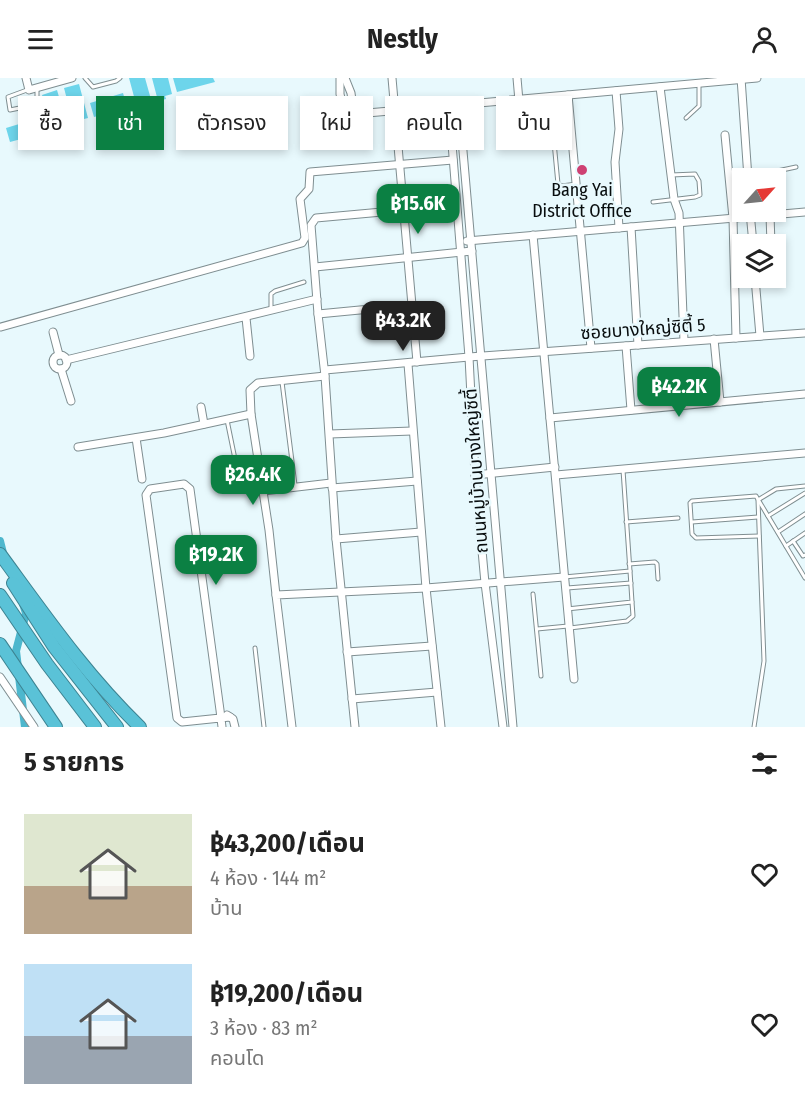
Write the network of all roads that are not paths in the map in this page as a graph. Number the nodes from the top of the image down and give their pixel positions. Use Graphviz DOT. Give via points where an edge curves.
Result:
graph roads {
  1 [pos="26,78"];
  2 [pos="72,78"];
  3 [pos="85,78"];
  4 [pos="120,78"];
  5 [pos="342,78"];
  6 [pos="392,78"];
  7 [pos="517,78"];
  8 [pos="757,78"];
  9 [pos="741,79"];
  10 [pos="699,84"];
  11 [pos="660,87"];
  12 [pos="33,89"];
  13 [pos="616,91"];
  14 [pos="568,95"];
  15 [pos="340,96"];
  16 [pos="351,96"];
  17 [pos="394,96"];
  18 [pos="519,96"];
  19 [pos="560,96"];
  20 [pos="686,118"];
  21 [pos="725,135"];
  22 [pos="399,150"];
  23 [pos="452,150"];
  24 [pos="463,150"];
  25 [pos="555,150"];
  26 [pos="453,160"];
  27 [pos="400,164"];
  28 [pos="796,167"];
  29 [pos="747,168"];
  30 [pos="786,169"];
  31 [pos="671,175"];
  32 [pos="577,184"];
  33 [pos="674,199"];
  34 [pos="653,202"];
  35 [pos="732,208"];
  36 [pos="404,210"];
  37 [pos="805,212"];
  38 [pos="786,213"];
  39 [pos="732,218"];
  40 [pos="733,222"];
  41 [pos="679,223"];
  42 [pos="631,227"];
  43 [pos="619,228"];
  44 [pos="581,231"];
  45 [pos="532,235"];
  46 [pos="471,240"];
  47 [pos="460,241"];
  48 [pos="472,250"];
  49 [pos="460,251"];
  50 [pos="408,257"];
  51 [pos="315,267"];
  52 [pos="304,282"];
  53 [pos="757,288"];
  54 [pos="317,299"];
  55 [pos="412,305"];
  56 [pos="271,311"];
  57 [pos="318,314"];
  58 [pos="246,318"];
  59 [pos="2,327"];
  60 [pos="53,332"];
  61 [pos="805,333"];
  62 [pos="760,336"];
  63 [pos="736,338"];
  64 [pos="714,339"];
  65 [pos="684,341"];
  66 [pos="626,345"];
  67 [pos="638,345"];
  68 [pos="591,348"];
  69 [pos="545,351"];
  70 [pos="59,355"];
  71 [pos="250,356"];
  72 [pos="482,356"];
  73 [pos="469,357"];
  74 [pos="66,360"];
  75 [pos="417,362"];
  76 [pos="408,364"];
  77 [pos="61,369"];
  78 [pos="325,373"];
  79 [pos="282,380"];
  80 [pos="805,394"];
  81 [pos="71,401"];
  82 [pos="720,402"];
  83 [pos="201,407"];
  84 [pos="631,410"];
  85 [pos="251,414"];
  86 [pos="550,418"];
  87 [pos="227,420"];
  88 [pos="204,424"];
  89 [pos="412,431"];
  90 [pos="330,434"];
  91 [pos="136,438"];
  92 [pos="78,447"];
  93 [pos="805,453"];
  94 [pos="236,464"];
  95 [pos="623,470"];
  96 [pos="555,471"];
  97 [pos="490,473"];
  98 [pos="475,474"];
  99 [pos="142,479"];
  100 [pos="417,481"];
  101 [pos="331,486"];
  102 [pos="805,486"];
  103 [pos="295,487"];
  104 [pos="263,491"];
  105 [pos="805,493"];
  106 [pos="758,500"];
  107 [pos="805,514"];
  108 [pos="768,516"];
  109 [pos="758,517"];
  110 [pos="678,518"];
  111 [pos="625,522"];
  112 [pos="692,522"];
  113 [pos="421,532"];
  114 [pos="778,532"];
  115 [pos="805,533"];
  116 [pos="759,536"];
  117 [pos="336,539"];
  118 [pos="793,541"];
  119 [pos="786,546"];
  120 [pos="0,554"];
  121 [pos="805,555"];
  122 [pos="0,562"];
  123 [pos="629,564"];
  124 [pos="630,570"];
  125 [pos="564,577"];
  126 [pos="805,578"];
  127 [pos="658,579"];
  128 [pos="499,582"];
  129 [pos="485,583"];
  130 [pos="631,583"];
  131 [pos="426,588"];
  132 [pos="565,589"];
  133 [pos="341,591"];
  134 [pos="533,594"];
  135 [pos="0,595"];
  136 [pos="276,596"];
  137 [pos="632,602"];
  138 [pos="567,609"];
  139 [pos="569,627"];
  140 [pos="537,629"];
  141 [pos="0,644"];
  142 [pos="432,646"];
  143 [pos="255,648"];
  144 [pos="347,652"];
  145 [pos="541,676"];
  146 [pos="0,677"];
  147 [pos="574,679"];
  148 [pos="437,692"];
  149 [pos="352,699"];
  150 [pos="221,713"];
  151 [pos="34,727"];
  152 [pos="56,727"];
  153 [pos="95,727"];
  154 [pos="117,727"];
  155 [pos="140,727"];
  156 [pos="222,727"];
  157 [pos="235,727"];
  158 [pos="264,727"];
  159 [pos="292,727"];
  160 [pos="355,727"];
  161 [pos="441,727"];
  162 [pos="503,727"];
  163 [pos="513,727"];
  164 [pos="754,727"];
  1 -- 12 [label="street"];
  2 -- 12 [label="street"];
  3 -- 4 [label="lane" via="97,87"];
  5 -- 15 [label="street"];
  5 -- 16 [label="street"];
  6 -- 17 [label="street"];
  7 -- 18 [label="street"];
  8 -- 9 [label="street"];
  9 -- 10 [label="street"];
  9 -- 29 [label="street"];
  10 -- 11 [label="street"];
  10 -- 20 [label="lane" via="699,106"];
  11 -- 13 [label="street"];
  11 -- 31 [label="street"];
  12 -- 12 [label="lane" via="8,97 10,110 34,105 37,100"];
  13 -- 14 [label="street"];
  13 -- 43 [label="street"];
  14 -- 19 [label="street"];
  14 -- 32 [label="street"];
  21 -- 35 [label="street"];
  22 -- 27 [label="street"];
  23 -- 26 [label="street, ถนนหมู่บ้านบางใหญ่ซิตี้"];
  24 -- 46 [label="street, ถนนหมู่บ้านบางใหญ่ซิตี้"];
  25 -- 32 [label="lane" via="558,184"];
  26 -- 27 [label="street"];
  26 -- 47 [label="street, ถนนหมู่บ้านบางใหญ่ซิตี้"];
  27 -- 36 [label="street"];
  27 -- 59 [label="street" via="310,172 309,189 300,199 305,238 302,243"];
  28 -- 30 [label="lane"];
  31 -- 33 [label="street"];
  31 -- 33 [label="lane" via="695,174 699,181 698,197"];
  32 -- 44 [label="street"];
  33 -- 34 [label="lane"];
  33 -- 41 [label="street"];
  36 -- 50 [label="street"];
  36 -- 51 [label="street" via="313,219"];
  37 -- 38 [label="street"];
  39 -- 41 [label="street"];
  40 -- 63 [label="street"];
  41 -- 42 [label="street"];
  41 -- 65 [label="street"];
  42 -- 43 [label="street"];
  42 -- 67 [label="street"];
  43 -- 44 [label="street"];
  44 -- 45 [label="street"];
  44 -- 68 [label="street"];
  45 -- 46 [label="street"];
  45 -- 69 [label="street"];
  46 -- 47 [label="street"];
  46 -- 48 [label="street, ถนนหมู่บ้านบางใหญ่ซิตี้"];
  47 -- 49 [label="street, ถนนหมู่บ้านบางใหญ่ซิตี้"];
  48 -- 49 [label="street"];
  48 -- 72 [label="street, ถนนหมู่บ้านบางใหญ่ซิตี้"];
  49 -- 50 [label="street"];
  49 -- 73 [label="street, ถนนหมู่บ้านบางใหญ่ซิตี้"];
  50 -- 51 [label="street"];
  50 -- 55 [label="street"];
  51 -- 54 [label="street"];
  52 -- 56 [label="lane" via="274,291"];
  53 -- 62 [label="street"];
  54 -- 56 [label="street"];
  54 -- 57 [label="street"];
  55 -- 57 [label="street"];
  55 -- 75 [label="street"];
  56 -- 58 [label="street"];
  57 -- 78 [label="street"];
  58 -- 71 [label="street"];
  58 -- 74 [label="street"];
  60 -- 70 [label="street"];
  61 -- 62 [label="street, ซอยบางใหญ่ซิตี้ 5"];
  62 -- 63 [label="street, ซอยบางใหญ่ซิตี้ 5"];
  63 -- 64 [label="street, ซอยบางใหญ่ซิตี้ 5"];
  64 -- 65 [label="street, ซอยบางใหญ่ซิตี้ 5"];
  64 -- 82 [label="street"];
  65 -- 67 [label="street, ซอยบางใหญ่ซิตี้ 5"];
  66 -- 67 [label="street, ซอยบางใหญ่ซิตี้ 5"];
  66 -- 68 [label="street, ซอยบางใหญ่ซิตี้ 5"];
  66 -- 84 [label="street"];
  68 -- 69 [label="street, ซอยบางใหญ่ซิตี้ 5"];
  69 -- 72 [label="street, ซอยบางใหญ่ซิตี้ 5"];
  69 -- 86 [label="street"];
  70 -- 74 [label="street"];
  70 -- 77 [label="street" via="53,363"];
  72 -- 73 [label="street, ซอยบางใหญ่ซิตี้ 5"];
  72 -- 97 [label="street, ถนนหมู่บ้านบางใหญ่ซิตี้"];
  73 -- 75 [label="street, ซอยบางใหญ่ซิตี้ 5"];
  73 -- 98 [label="street, ถนนหมู่บ้านบางใหญ่ซิตี้"];
  74 -- 77 [label="street"];
  75 -- 76 [label="street, ซอยบางใหญ่ซิตี้ 5"];
  76 -- 78 [label="street, ซอยบางใหญ่ซิตี้ 5"];
  76 -- 89 [label="street"];
  77 -- 81 [label="street"];
  78 -- 79 [label="street, ซอยบางใหญ่ซิตี้ 5"];
  78 -- 90 [label="street"];
  79 -- 85 [label="street, ซอยบางใหญ่ซิตี้ 5" via="253,386 249,395"];
  79 -- 103 [label="lane"];
  80 -- 82 [label="street"];
  82 -- 84 [label="street"];
  83 -- 88 [label="street"];
  84 -- 86 [label="street"];
  85 -- 87 [label="street"];
  85 -- 104 [label="street"];
  86 -- 96 [label="street"];
  87 -- 88 [label="street"];
  87 -- 94 [label="lane"];
  88 -- 91 [label="street"];
  89 -- 90 [label="street"];
  89 -- 100 [label="street"];
  90 -- 101 [label="street"];
  91 -- 92 [label="street"];
  91 -- 99 [label="street"];
  93 -- 95 [label="street"];
  95 -- 96 [label="street"];
  95 -- 111 [label="lane"];
  96 -- 97 [label="street"];
  96 -- 125 [label="street"];
  97 -- 98 [label="street"];
  97 -- 128 [label="street, ถนนหมู่บ้านบางใหญ่ซิตี้"];
  98 -- 129 [label="street, ถนนหมู่บ้านบางใหญ่ซิตี้"];
  100 -- 101 [label="street"];
  100 -- 113 [label="street"];
  101 -- 103 [label="street"];
  101 -- 117 [label="street"];
  102 -- 106 [label="lane" via="776,489"];
  103 -- 104 [label="street"];
  104 -- 136 [label="street"];
  105 -- 108 [label="lane"];
  106 -- 108 [label="lane"];
  106 -- 109 [label="lane"];
  106 -- 112 [label="lane" via="756,496 692,501"];
  107 -- 114 [label="lane"];
  108 -- 114 [label="lane"];
  109 -- 112 [label="lane"];
  109 -- 116 [label="lane"];
  110 -- 111 [label="lane"];
  111 -- 123 [label="lane"];
  112 -- 116 [label="lane" via="696,538"];
  113 -- 117 [label="street"];
  113 -- 131 [label="street"];
  114 -- 119 [label="lane"];
  115 -- 118 [label="lane"];
  116 -- 164 [label="lane" via="764,661"];
  117 -- 133 [label="street"];
  118 -- 119 [label="lane"];
  118 -- 121 [label="lane"];
  119 -- 126 [label="lane"];
  120 -- 155 [label="highway" via="82,664"];
  122 -- 154 [label="highway" via="54,646"];
  123 -- 124 [label="lane"];
  123 -- 127 [label="lane" via="655,562"];
  124 -- 125 [label="lane"];
  124 -- 130 [label="lane"];
  125 -- 128 [label="street"];
  125 -- 132 [label="street"];
  128 -- 129 [label="street"];
  128 -- 163 [label="street, ถนนหมู่บ้านบางใหญ่ซิตี้"];
  129 -- 131 [label="street"];
  129 -- 162 [label="street, ถนนหมู่บ้านบางใหญ่ซิตี้"];
  130 -- 132 [label="lane"];
  130 -- 137 [label="lane"];
  131 -- 133 [label="street"];
  131 -- 142 [label="street"];
  132 -- 138 [label="street"];
  133 -- 136 [label="street"];
  133 -- 144 [label="street"];
  134 -- 140 [label="lane"];
  135 -- 153 [label="highway"];
  136 -- 159 [label="street"];
  137 -- 138 [label="lane"];
  137 -- 139 [label="lane" via="633,615 627,621"];
  138 -- 139 [label="street"];
  139 -- 140 [label="lane"];
  139 -- 147 [label="street"];
  140 -- 145 [label="lane"];
  141 -- 152 [label="highway"];
  142 -- 144 [label="street"];
  142 -- 148 [label="street"];
  143 -- 158 [label="lane"];
  144 -- 149 [label="street"];
  146 -- 151 [label="street"];
  148 -- 149 [label="street"];
  148 -- 161 [label="street"];
  149 -- 160 [label="street"];
  150 -- 150 [label="street" via="182,722 177,718 146,495 150,489 184,484 190,489"];
  150 -- 156 [label="street"];
  150 -- 157 [label="street" via="234,720"];
}
